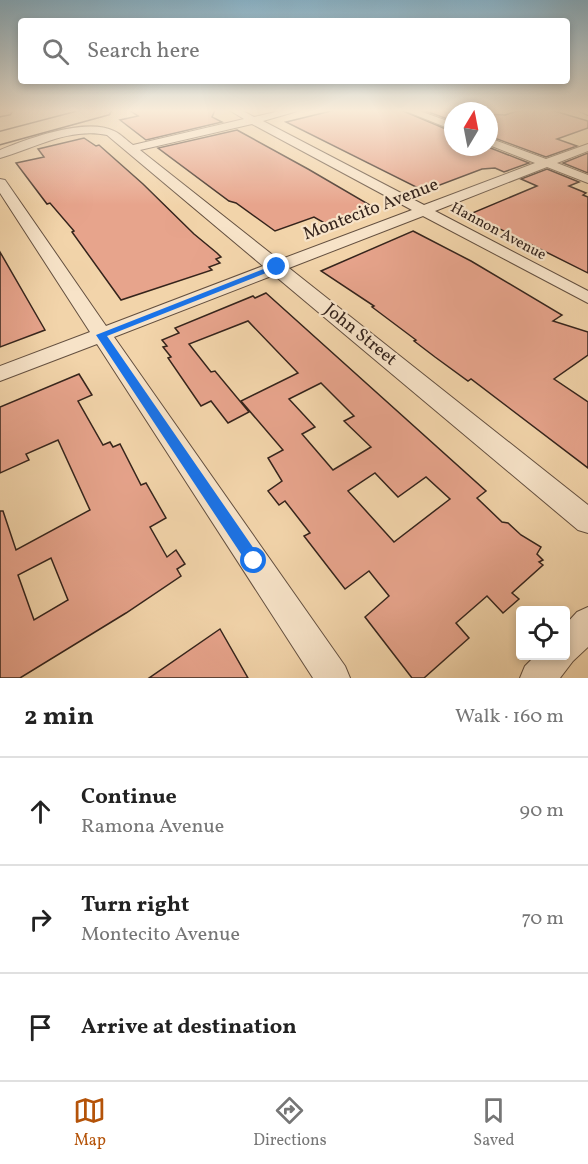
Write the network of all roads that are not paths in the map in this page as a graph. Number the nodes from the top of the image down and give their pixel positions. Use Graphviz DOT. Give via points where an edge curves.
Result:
graph roads {
  1 [pos="38,142"];
  2 [pos="122,142"];
  3 [pos="162,142"];
  4 [pos="294,142"];
  5 [pos="498,144"];
  6 [pos="588,147"];
  7 [pos="131,149"];
  8 [pos="0,153"];
  9 [pos="547,163"];
  10 [pos="588,178"];
  11 [pos="0,183"];
  12 [pos="423,210"];
  13 [pos="277,267"];
  14 [pos="588,298"];
  15 [pos="101,335"];
  16 [pos="0,374"];
  17 [pos="588,521"];
  18 [pos="588,623"];
  19 [pos="570,643"];
  20 [pos="554,660"];
  21 [pos="333,678"];
  22 [pos="537,678"];
  1 -- 8 [label="street, John Street"];
  2 -- 7 [label="street, John Street"];
  3 -- 7 [label="street"];
  4 -- 12 [label="street, Hannon Avenue"];
  5 -- 9 [label="street"];
  6 -- 9 [label="street, Montecito Avenue"];
  7 -- 13 [label="street, John Street"];
  9 -- 10 [label="street"];
  9 -- 12 [label="street, Montecito Avenue"];
  11 -- 15 [label="street"];
  12 -- 13 [label="street, Montecito Avenue"];
  12 -- 14 [label="street, Hannon Avenue"];
  13 -- 15 [label="street, Montecito Avenue"];
  13 -- 17 [label="street, John Street"];
  15 -- 16 [label="street, Montecito Avenue"];
  15 -- 21 [label="street"];
  18 -- 19 [label="street"];
  20 -- 22 [label="street"];
}
